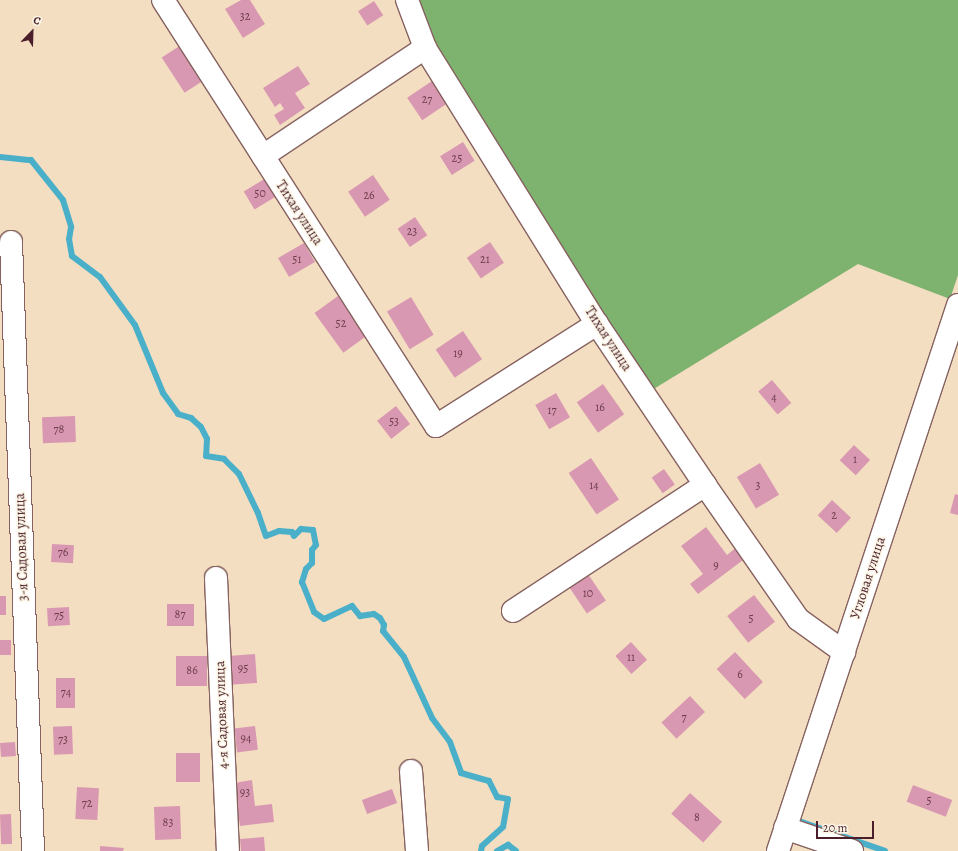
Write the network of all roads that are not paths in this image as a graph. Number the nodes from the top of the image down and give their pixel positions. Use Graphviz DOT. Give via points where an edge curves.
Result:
graph roads {
  1 [pos="163,0"];
  2 [pos="407,0"];
  3 [pos="425,48"];
  4 [pos="263,156"];
  5 [pos="11,242"];
  6 [pos="958,305"];
  7 [pos="597,324"];
  8 [pos="705,485"];
  9 [pos="216,578"];
  10 [pos="513,612"];
  11 [pos="844,652"];
  12 [pos="411,771"];
  13 [pos="785,828"];
  14 [pos="33,851"];
  15 [pos="228,851"];
  16 [pos="417,851"];
  17 [pos="778,851"];
  18 [pos="852,851"];
  1 -- 4 [label="street, Тихая улица"];
  2 -- 3 [label="street, Тихая улица"];
  3 -- 4 [label="street"];
  3 -- 7 [label="street, Тихая улица"];
  4 -- 7 [label="street, Тихая улица" via="436,426"];
  5 -- 14 [label="street, 3-я Садовая улица"];
  6 -- 11 [label="street, Угловая улица"];
  7 -- 8 [label="street, Тихая улица"];
  8 -- 10 [label="street"];
  8 -- 11 [label="street, Тихая улица" via="798,619"];
  9 -- 15 [label="street, 4-я Садовая улица"];
  11 -- 13 [label="street, Угловая улица"];
  12 -- 16 [label="street"];
  13 -- 17 [label="street, Угловая улица"];
  13 -- 18 [label="street"];
}
